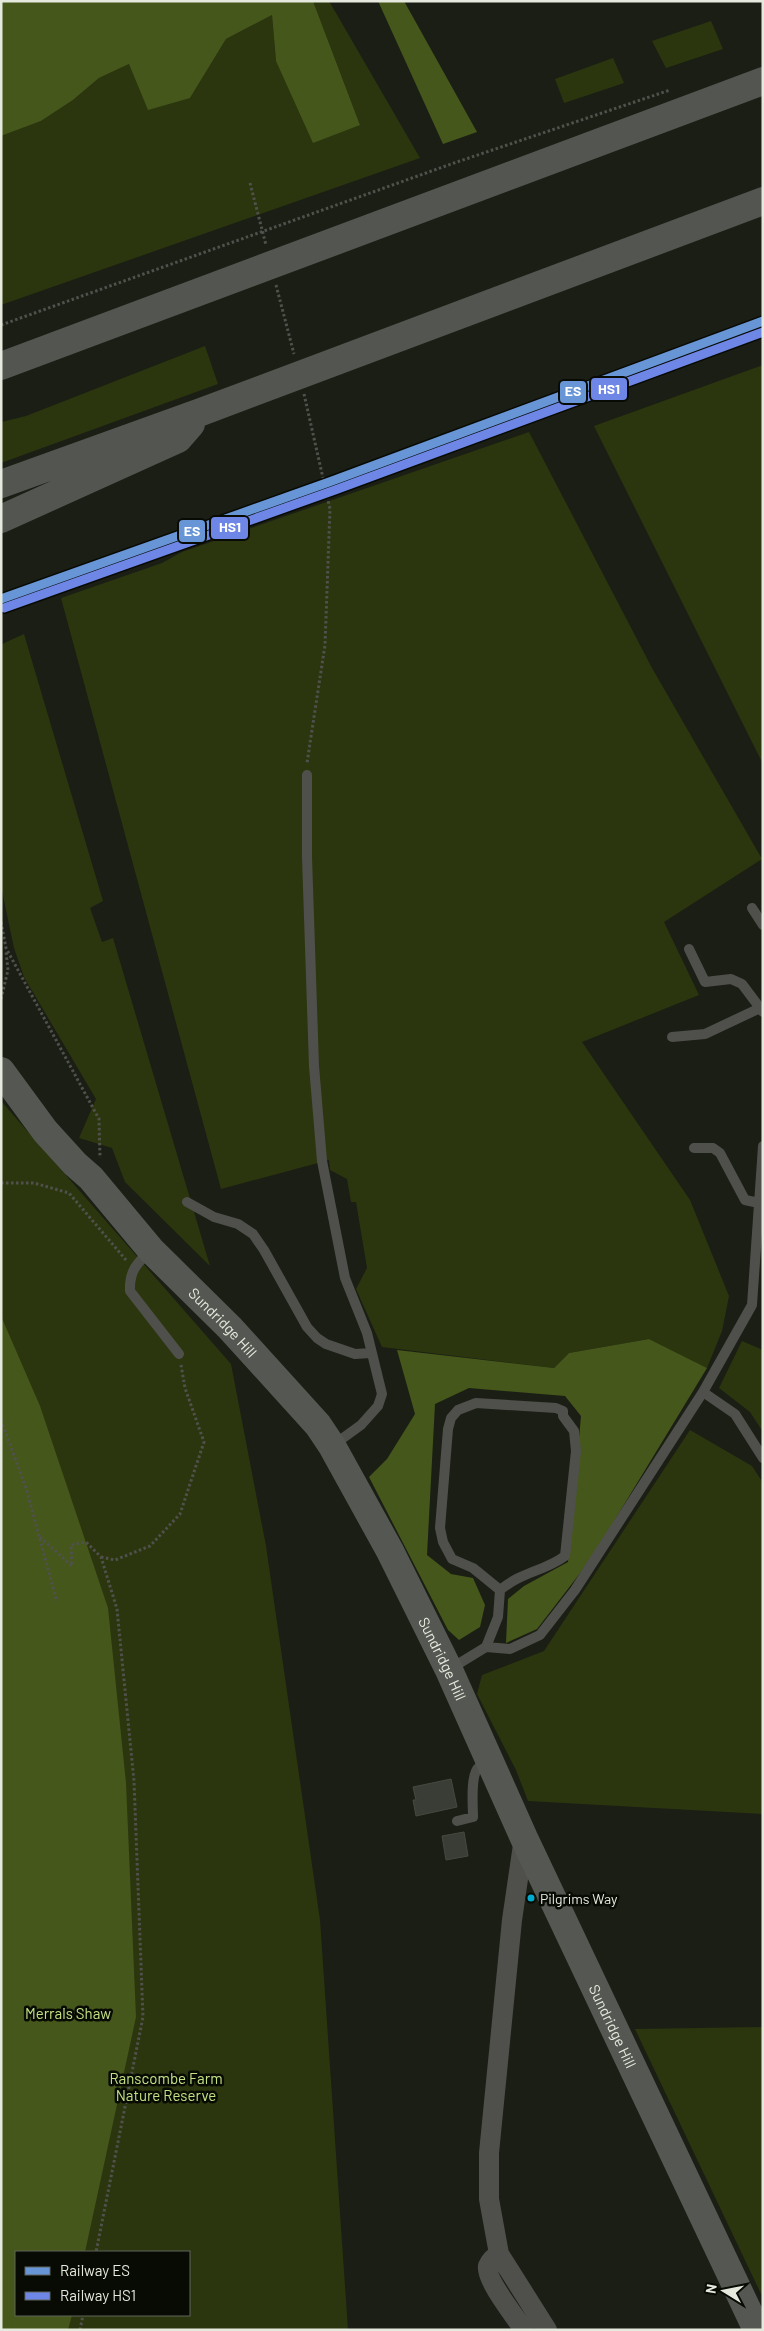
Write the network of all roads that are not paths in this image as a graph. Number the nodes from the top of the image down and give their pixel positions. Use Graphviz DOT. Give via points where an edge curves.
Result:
graph roads {
  1 [pos="763,81"];
  2 [pos="763,201"];
  3 [pos="1,366"];
  4 [pos="201,412"];
  5 [pos="1,484"];
  6 [pos="1,519"];
  7 [pos="307,775"];
  8 [pos="752,908"];
  9 [pos="763,925"];
  10 [pos="689,949"];
  11 [pos="761,1010"];
  12 [pos="672,1037"];
  13 [pos="1,1071"];
  14 [pos="763,1146"];
  15 [pos="694,1148"];
  16 [pos="186,1202"];
  17 [pos="759,1203"];
  18 [pos="142,1259"];
  19 [pos="371,1353"];
  20 [pos="179,1354"];
  21 [pos="703,1392"];
  22 [pos="325,1435"];
  23 [pos="763,1458"];
  24 [pos="500,1590"];
  25 [pos="486,1647"];
  26 [pos="449,1670"];
  27 [pos="490,1762"];
  28 [pos="457,1821"];
  29 [pos="524,1838"];
  30 [pos="499,2254"];
  31 [pos="524,2330"];
  32 [pos="547,2330"];
  33 [pos="757,2330"];
  1 -- 3 [label="highway"];
  2 -- 4 [label="highway"];
  4 -- 5 [label="highway"];
  4 -- 6 [label="highway" via="178,439"];
  7 -- 19 [label="lane" via="308,888 318,1119 326,1186 343,1268"];
  8 -- 9 [label="lane"];
  10 -- 11 [label="lane" via="705,982 731,979 742,984"];
  11 -- 12 [label="lane" via="706,1034"];
  13 -- 18 [label="highway, Sundridge Hill" via="45,1131 91,1178"];
  14 -- 17 [label="lane"];
  15 -- 17 [label="lane" via="713,1148 720,1153 745,1200"];
  16 -- 19 [label="lane" via="214,1217 236,1223 251,1233 315,1337 355,1354"];
  17 -- 21 [label="lane" via="752,1305"];
  18 -- 20 [label="lane" via="129,1279 130,1291"];
  18 -- 22 [label="highway, Sundridge Hill" via="178,1276 230,1328"];
  19 -- 22 [label="lane" via="381,1388 380,1401 361,1425"];
  21 -- 23 [label="lane" via="735,1414"];
  21 -- 25 [label="lane" via="575,1590 540,1634 510,1649"];
  22 -- 26 [label="highway, Sundridge Hill" via="390,1551"];
  24 -- 24 [label="lane" via="490,1585 474,1568 452,1559 442,1540 440,1528 449,1423 458,1410 476,1403 558,1409 563,1411 574,1431 576,1451 565,1556 551,1566 513,1579"];
  24 -- 25 [label="lane" via="498,1617"];
  25 -- 26 [label="lane"];
  26 -- 27 [label="highway, Sundridge Hill"];
  27 -- 28 [label="lane" via="476,1772 472,1817"];
  27 -- 29 [label="highway, Sundridge Hill"];
  29 -- 30 [label="street" via="512,1920 488,2153 488,2199"];
  29 -- 33 [label="highway, Sundridge Hill"];
  30 -- 31 [label="street" via="489,2264 489,2272"];
  30 -- 32 [label="street"];
}
